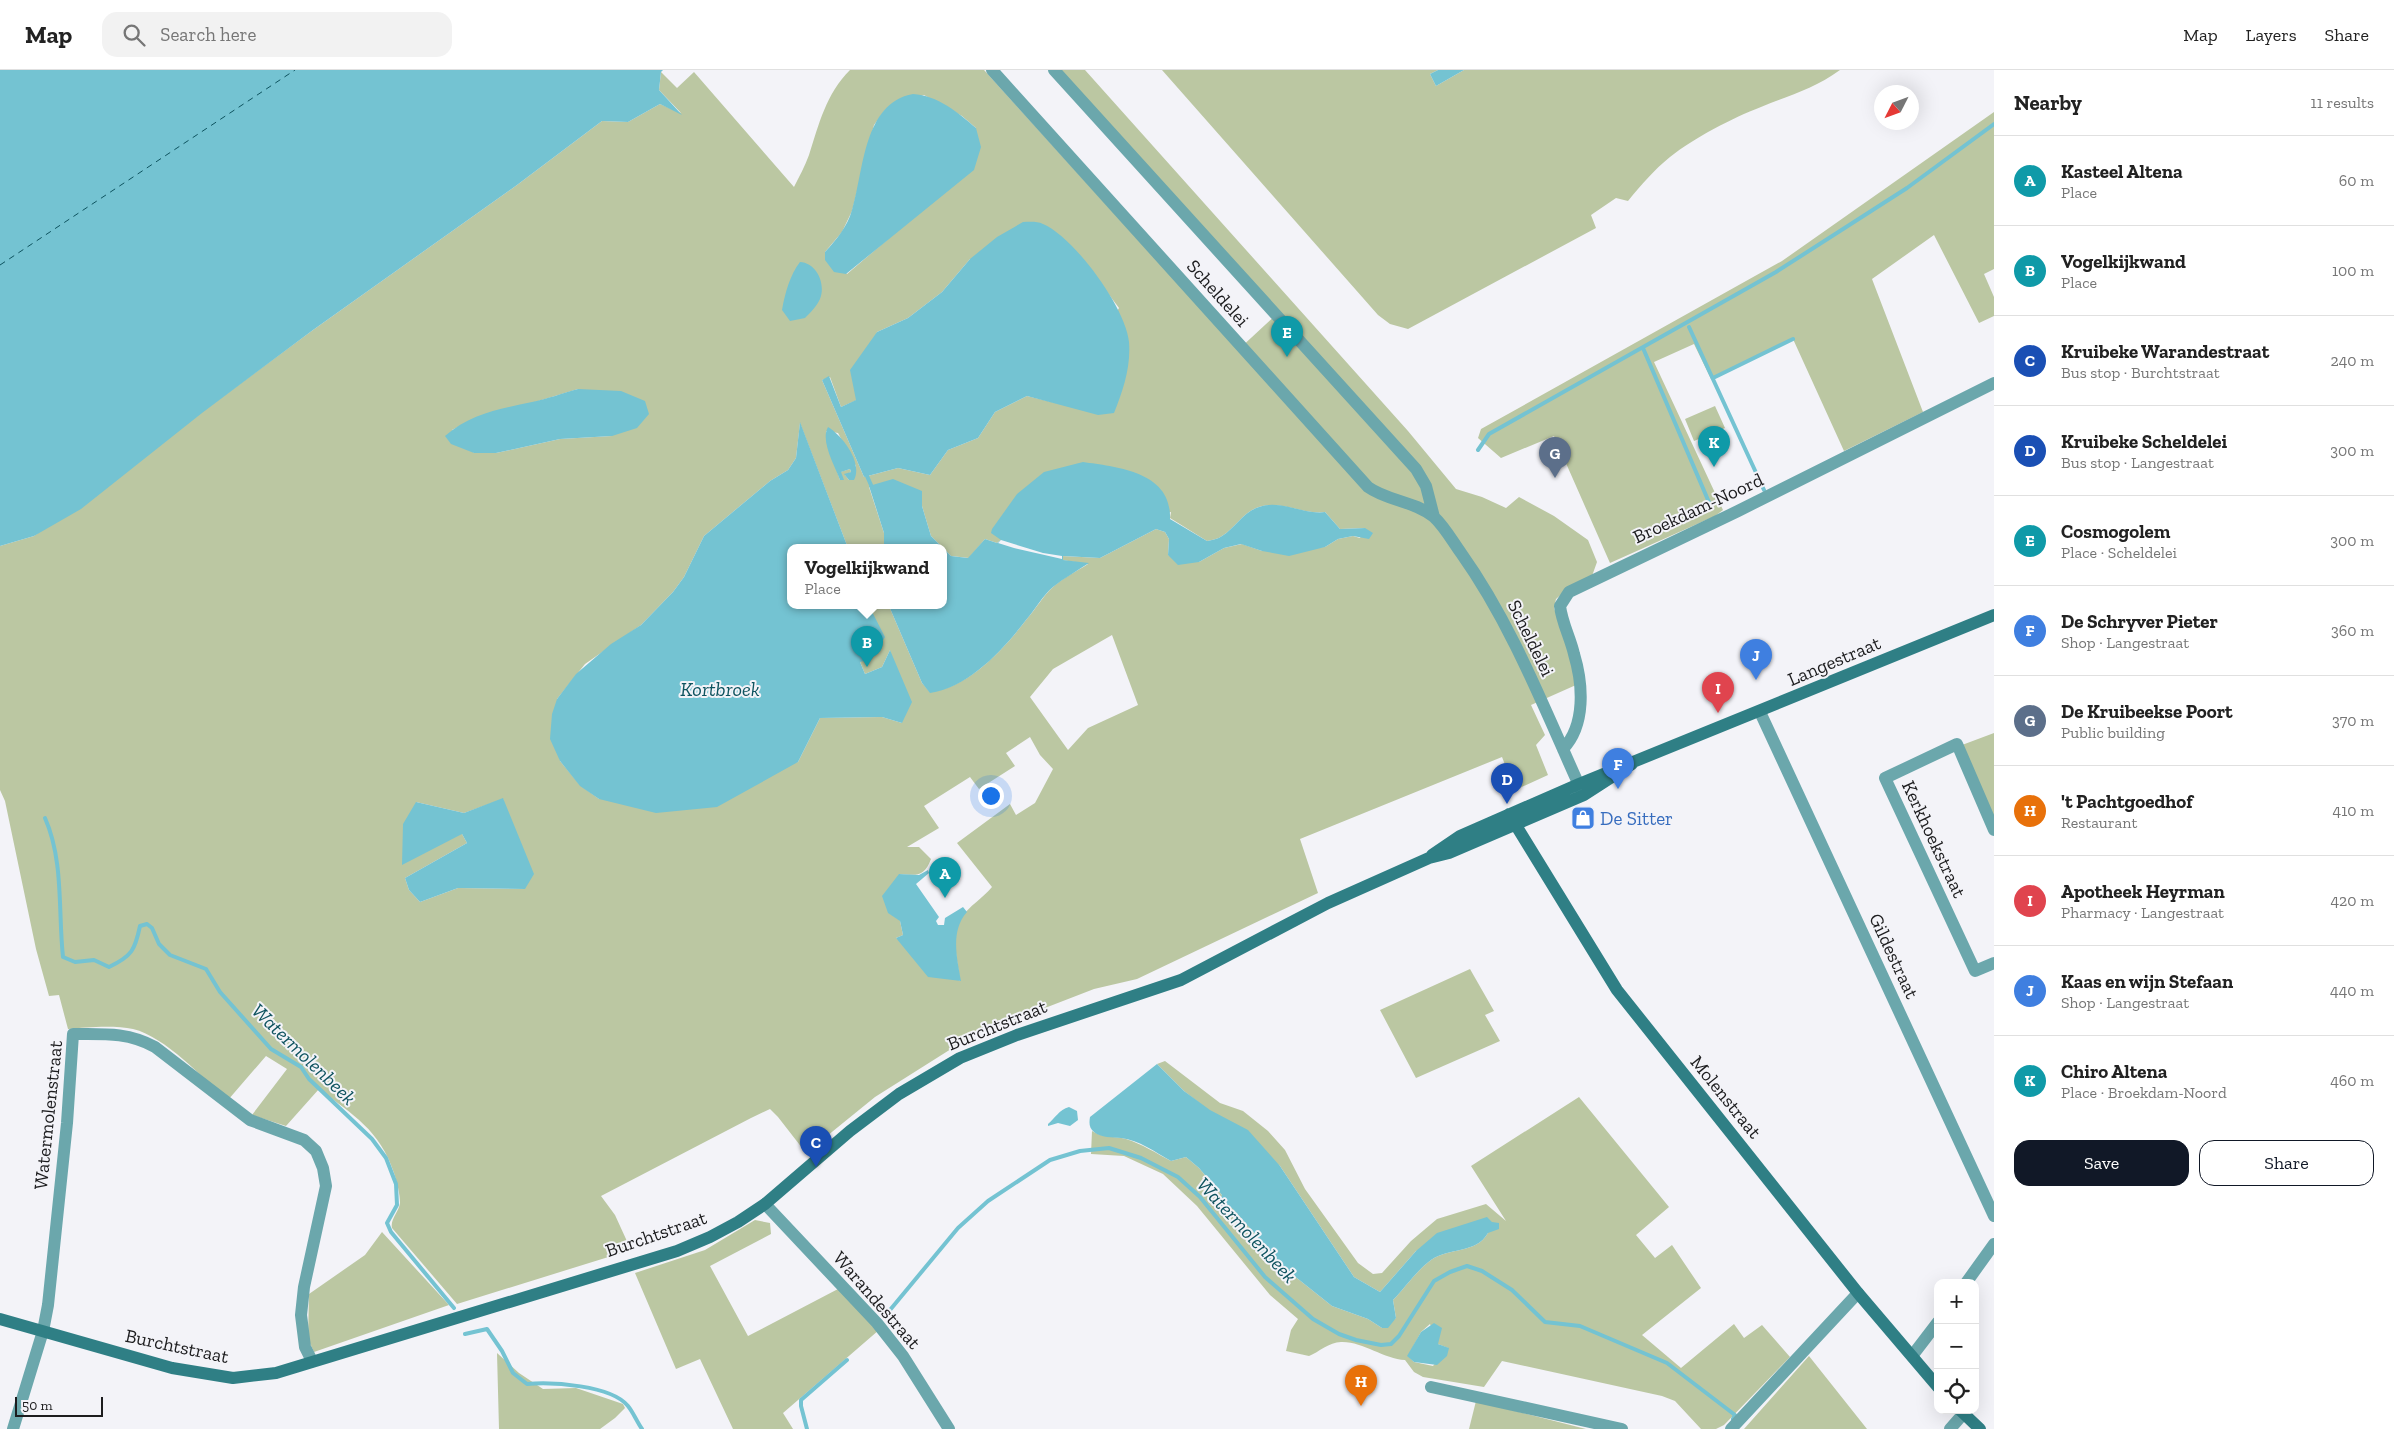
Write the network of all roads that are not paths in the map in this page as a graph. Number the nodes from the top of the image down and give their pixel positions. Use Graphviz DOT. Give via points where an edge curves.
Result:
graph roads {
  1 [pos="992,70"];
  2 [pos="1054,70"];
  3 [pos="1994,383"];
  4 [pos="1434,517"];
  5 [pos="1994,615"];
  6 [pos="1760,712"];
  7 [pos="1563,749"];
  8 [pos="1581,789"];
  9 [pos="1512,819"];
  10 [pos="1994,830"];
  11 [pos="1994,963"];
  12 [pos="765,1204"];
  13 [pos="1994,1216"];
  14 [pos="1994,1244"];
  15 [pos="1969,1279"];
  16 [pos="1858,1293"];
  17 [pos="0,1319"];
  18 [pos="1936,1324"];
  19 [pos="43,1332"];
  20 [pos="1912,1356"];
  21 [pos="312,1361"];
  22 [pos="1934,1382"];
  23 [pos="1430,1387"];
  24 [pos="1961,1414"];
  25 [pos="1964,1414"];
  26 [pos="13,1429"];
  27 [pos="950,1429"];
  28 [pos="1622,1429"];
  29 [pos="1731,1429"];
  30 [pos="1950,1429"];
  31 [pos="1980,1429"];
  1 -- 4 [label="street, Scheldelei" via="1368,487"];
  2 -- 4 [label="street, Scheldelei" via="1416,468 1426,486"];
  3 -- 7 [label="street, Broekdam-Noord" via="1569,592 1560,606 1579,674 1579,718 1574,736"];
  4 -- 7 [label="street, Scheldelei" via="1494,604"];
  5 -- 6 [label="main road, Langestraat"];
  6 -- 8 [label="main road, Langestraat" via="1632,764"];
  6 -- 13 [label="street, Gildestraat"];
  7 -- 8 [label="street, Scheldelei"];
  8 -- 9 [label="main road, Langestraat"];
  9 -- 12 [label="main road, Burchtstraat" via="1449,853 1429,858 1328,903 1181,980 1017,1034 960,1058 850,1131"];
  9 -- 16 [label="main road, Molenstraat" via="1617,990"];
  10 -- 11 [label="street, Kerkhoekstraat" via="1957,744 1885,778 1974,970"];
  12 -- 21 [label="main road, Burchtstraat" via="717,1234 677,1251"];
  12 -- 27 [label="street, Warandestraat" via="877,1323 903,1356"];
  14 -- 15 [label="street"];
  16 -- 20 [label="main road, Molenstraat"];
  16 -- 29 [label="street"];
  17 -- 19 [label="main road, Burchtstraat"];
  18 -- 20 [label="street"];
  19 -- 21 [label="main road, Burchtstraat" via="172,1368 233,1378 276,1373"];
  19 -- 21 [label="street, Watermolenstraat" via="67,1124 73,1034 122,1034 155,1047 250,1120 304,1140 316,1151 326,1186 301,1315 305,1347"];
  19 -- 26 [label="street"];
  20 -- 22 [label="main road, Molenstraat"];
  23 -- 28 [label="street"];
  24 -- 30 [label="street"];
  25 -- 31 [label="main road"];
}
